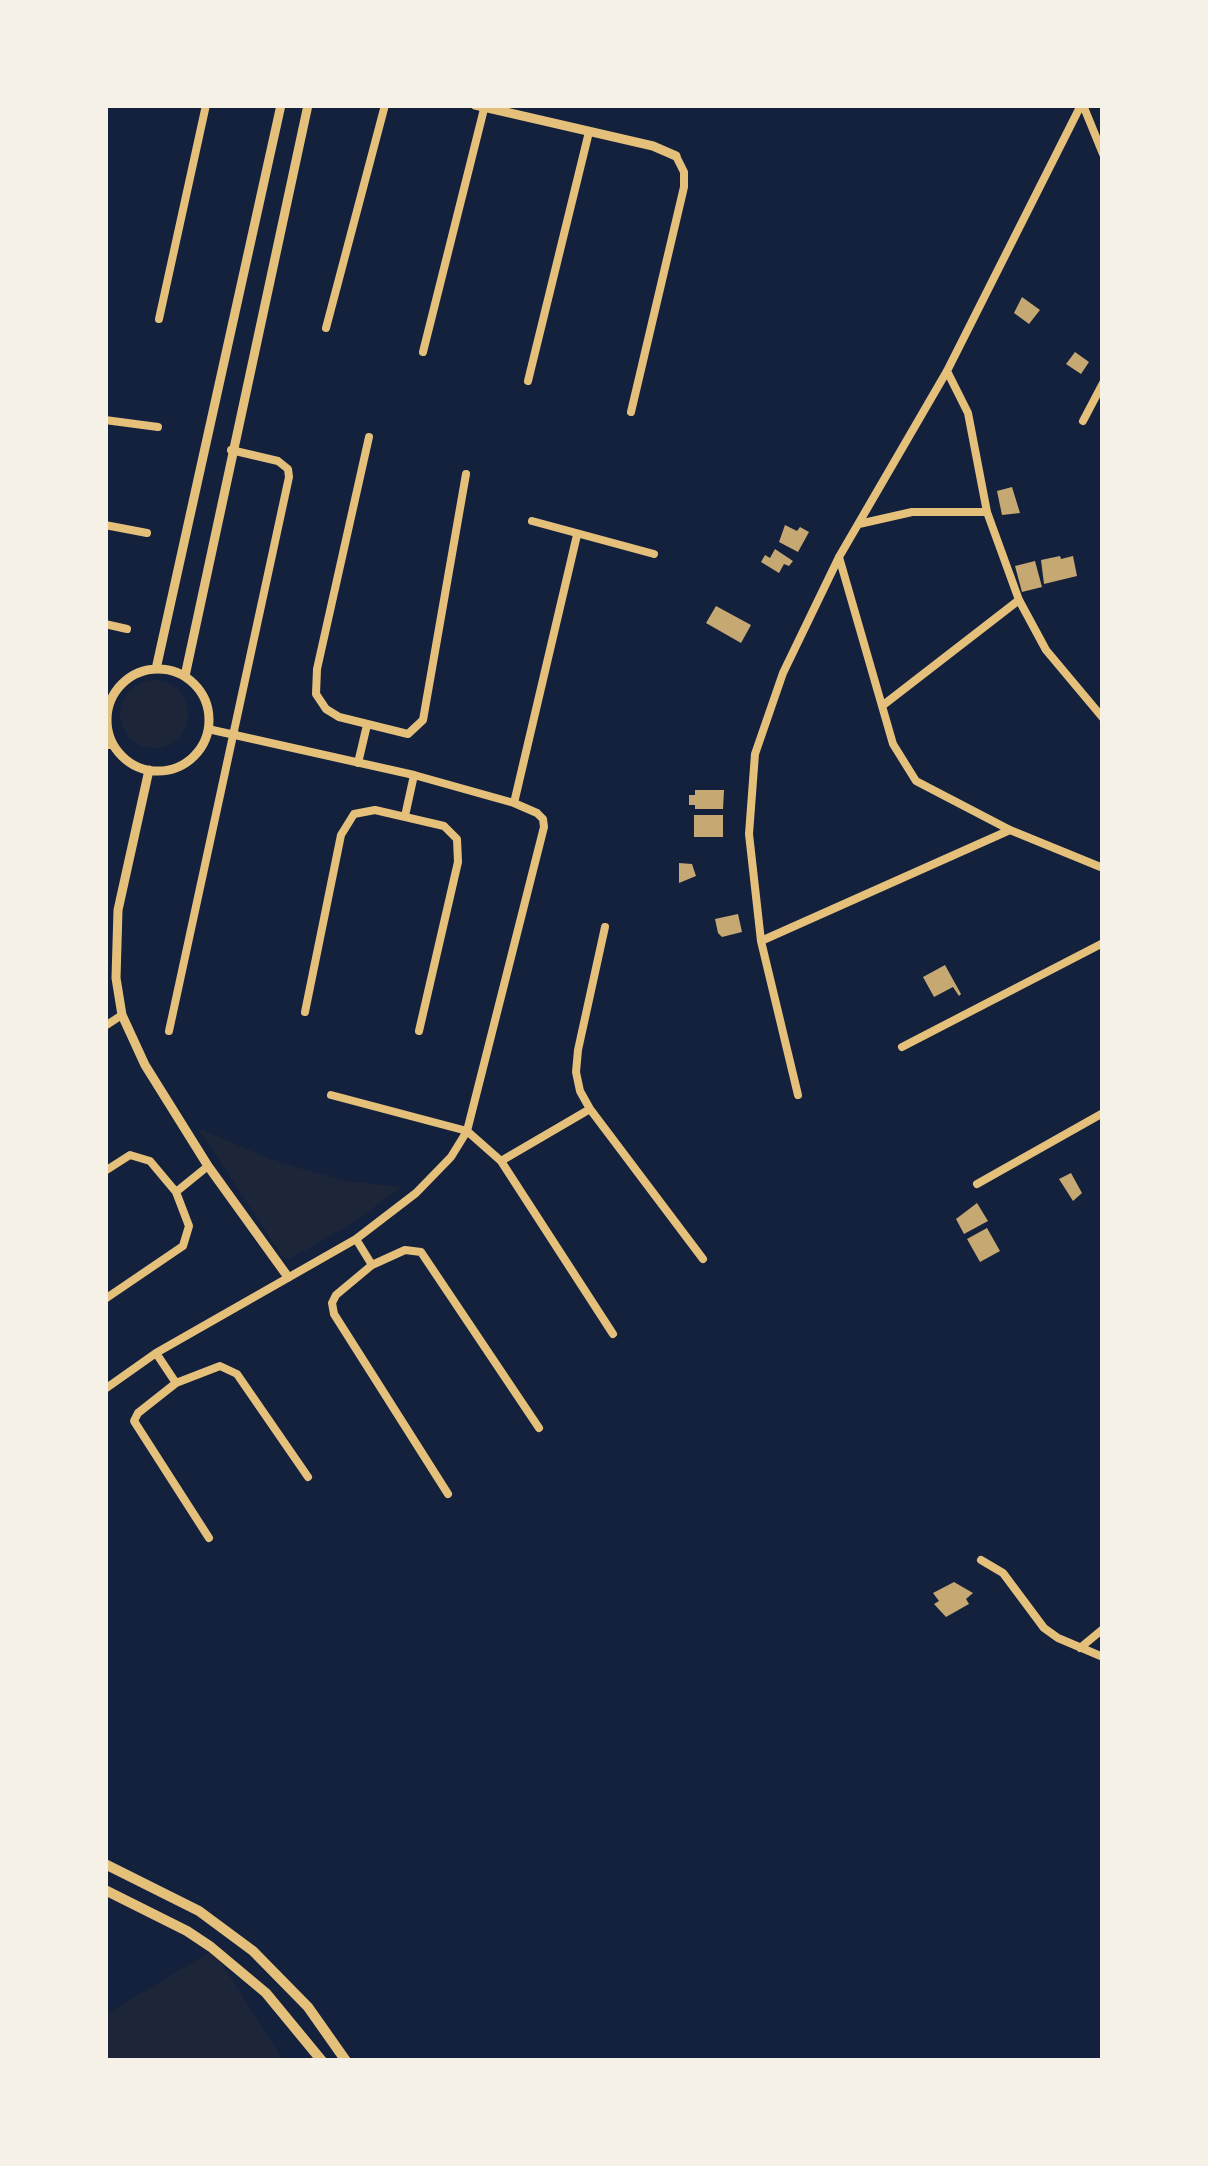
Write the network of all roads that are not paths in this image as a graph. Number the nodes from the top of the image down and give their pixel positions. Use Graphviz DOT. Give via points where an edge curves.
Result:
graph roads {
  1 [pos="206,105"];
  2 [pos="281,105"];
  3 [pos="308,105"];
  4 [pos="385,105"];
  5 [pos="1082,105"];
  6 [pos="481,106"];
  7 [pos="589,132"];
  8 [pos="1103,154"];
  9 [pos="676,156"];
  10 [pos="159,320"];
  11 [pos="326,328"];
  12 [pos="423,352"];
  13 [pos="947,371"];
  14 [pos="528,380"];
  15 [pos="1103,383"];
  16 [pos="632,412"];
  17 [pos="105,420"];
  18 [pos="1083,421"];
  19 [pos="158,427"];
  20 [pos="369,437"];
  21 [pos="231,450"];
  22 [pos="466,474"];
  23 [pos="987,512"];
  24 [pos="532,521"];
  25 [pos="858,524"];
  26 [pos="105,525"];
  27 [pos="147,533"];
  28 [pos="577,535"];
  29 [pos="654,554"];
  30 [pos="839,557"];
  31 [pos="1018,600"];
  32 [pos="105,624"];
  33 [pos="126,628"];
  34 [pos="156,669"];
  35 [pos="185,676"];
  36 [pos="110,694"];
  37 [pos="882,706"];
  38 [pos="1103,718"];
  39 [pos="367,725"];
  40 [pos="106,726"];
  41 [pos="208,729"];
  42 [pos="232,732"];
  43 [pos="110,747"];
  44 [pos="358,762"];
  45 [pos="149,770"];
  46 [pos="414,776"];
  47 [pos="514,803"];
  48 [pos="405,816"];
  49 [pos="1010,830"];
  50 [pos="1103,868"];
  51 [pos="605,927"];
  52 [pos="761,941"];
  53 [pos="1103,942"];
  54 [pos="305,1012"];
  55 [pos="122,1015"];
  56 [pos="105,1026"];
  57 [pos="169,1031"];
  58 [pos="419,1031"];
  59 [pos="902,1047"];
  60 [pos="332,1095"];
  61 [pos="798,1095"];
  62 [pos="590,1109"];
  63 [pos="1103,1114"];
  64 [pos="468,1131"];
  65 [pos="501,1161"];
  66 [pos="208,1166"];
  67 [pos="105,1171"];
  68 [pos="977,1184"];
  69 [pos="176,1192"];
  70 [pos="356,1239"];
  71 [pos="703,1259"];
  72 [pos="372,1265"];
  73 [pos="288,1277"];
  74 [pos="105,1299"];
  75 [pos="613,1334"];
  76 [pos="156,1354"];
  77 [pos="176,1383"];
  78 [pos="105,1388"];
  79 [pos="539,1428"];
  80 [pos="308,1477"];
  81 [pos="448,1494"];
  82 [pos="209,1538"];
  83 [pos="981,1560"];
  84 [pos="1103,1629"];
  85 [pos="1080,1648"];
  86 [pos="1103,1658"];
  87 [pos="105,1864"];
  88 [pos="105,1890"];
  89 [pos="322,2061"];
  90 [pos="345,2061"];
  1 -- 10 [label="street"];
  2 -- 34 [label="street"];
  3 -- 21 [label="street"];
  4 -- 11 [label="street"];
  5 -- 8 [label="street"];
  5 -- 13 [label="street"];
  6 -- 7 [label="street"];
  6 -- 12 [label="street"];
  7 -- 9 [label="street"];
  7 -- 14 [label="street"];
  9 -- 16 [label="street" via="684,187"];
  13 -- 23 [label="street" via="968,413"];
  13 -- 25 [label="street"];
  15 -- 18 [label="street"];
  17 -- 19 [label="street"];
  20 -- 39 [label="street" via="316,681 326,709"];
  21 -- 35 [label="street"];
  21 -- 42 [label="street" via="278,460 289,477"];
  22 -- 39 [label="street" via="423,720 408,734"];
  23 -- 25 [label="street" via="912,512"];
  23 -- 31 [label="street"];
  24 -- 28 [label="street"];
  25 -- 30 [label="street"];
  26 -- 27 [label="street"];
  28 -- 29 [label="street"];
  28 -- 47 [label="street"];
  30 -- 37 [label="street"];
  30 -- 52 [label="street" via="783,673 755,754 749,834"];
  31 -- 37 [label="street"];
  31 -- 38 [label="street" via="1046,650"];
  32 -- 33 [label="street"];
  34 -- 35 [label="street"];
  34 -- 36 [label="street"];
  35 -- 41 [label="street" via="200,690"];
  36 -- 40 [label="street"];
  37 -- 49 [label="street" via="893,744 916,781"];
  39 -- 44 [label="street"];
  40 -- 43 [label="street"];
  41 -- 42 [label="street"];
  41 -- 45 [label="street" via="192,758"];
  42 -- 44 [label="street"];
  42 -- 57 [label="street"];
  43 -- 45 [label="street"];
  44 -- 46 [label="street"];
  45 -- 55 [label="street" via="118,910"];
  46 -- 47 [label="street"];
  46 -- 48 [label="street"];
  47 -- 64 [label="street" via="536,813 544,827"];
  48 -- 54 [label="street" via="363,810 345,824"];
  48 -- 58 [label="street" via="444,826 460,850"];
  49 -- 50 [label="street"];
  49 -- 52 [label="street"];
  51 -- 62 [label="street" via="576,1072"];
  52 -- 61 [label="street"];
  53 -- 59 [label="street"];
  55 -- 56 [label="street"];
  55 -- 66 [label="street" via="144,1065"];
  60 -- 64 [label="street"];
  62 -- 65 [label="street"];
  62 -- 71 [label="street"];
  63 -- 68 [label="street"];
  64 -- 65 [label="street"];
  64 -- 70 [label="street" via="416,1194"];
  65 -- 75 [label="street"];
  66 -- 69 [label="street"];
  66 -- 73 [label="street"];
  67 -- 69 [label="street" via="130,1154 140,1156"];
  69 -- 74 [label="street" via="189,1226 182,1246"];
  70 -- 72 [label="street"];
  70 -- 73 [label="street"];
  72 -- 79 [label="street" via="405,1250 421,1252"];
  72 -- 81 [label="street" via="336,1295 334,1314"];
  73 -- 76 [label="street"];
  76 -- 77 [label="street"];
  76 -- 78 [label="street"];
  77 -- 80 [label="street" via="220,1366 237,1374"];
  77 -- 82 [label="street" via="134,1421"];
  83 -- 85 [label="street" via="1004,1573 1044,1628"];
  84 -- 85 [label="street"];
  85 -- 86 [label="street"];
  87 -- 90 [label="main road" via="199,1911 253,1951 308,2007"];
  88 -- 89 [label="main road" via="212,1946 266,1993"];
}
